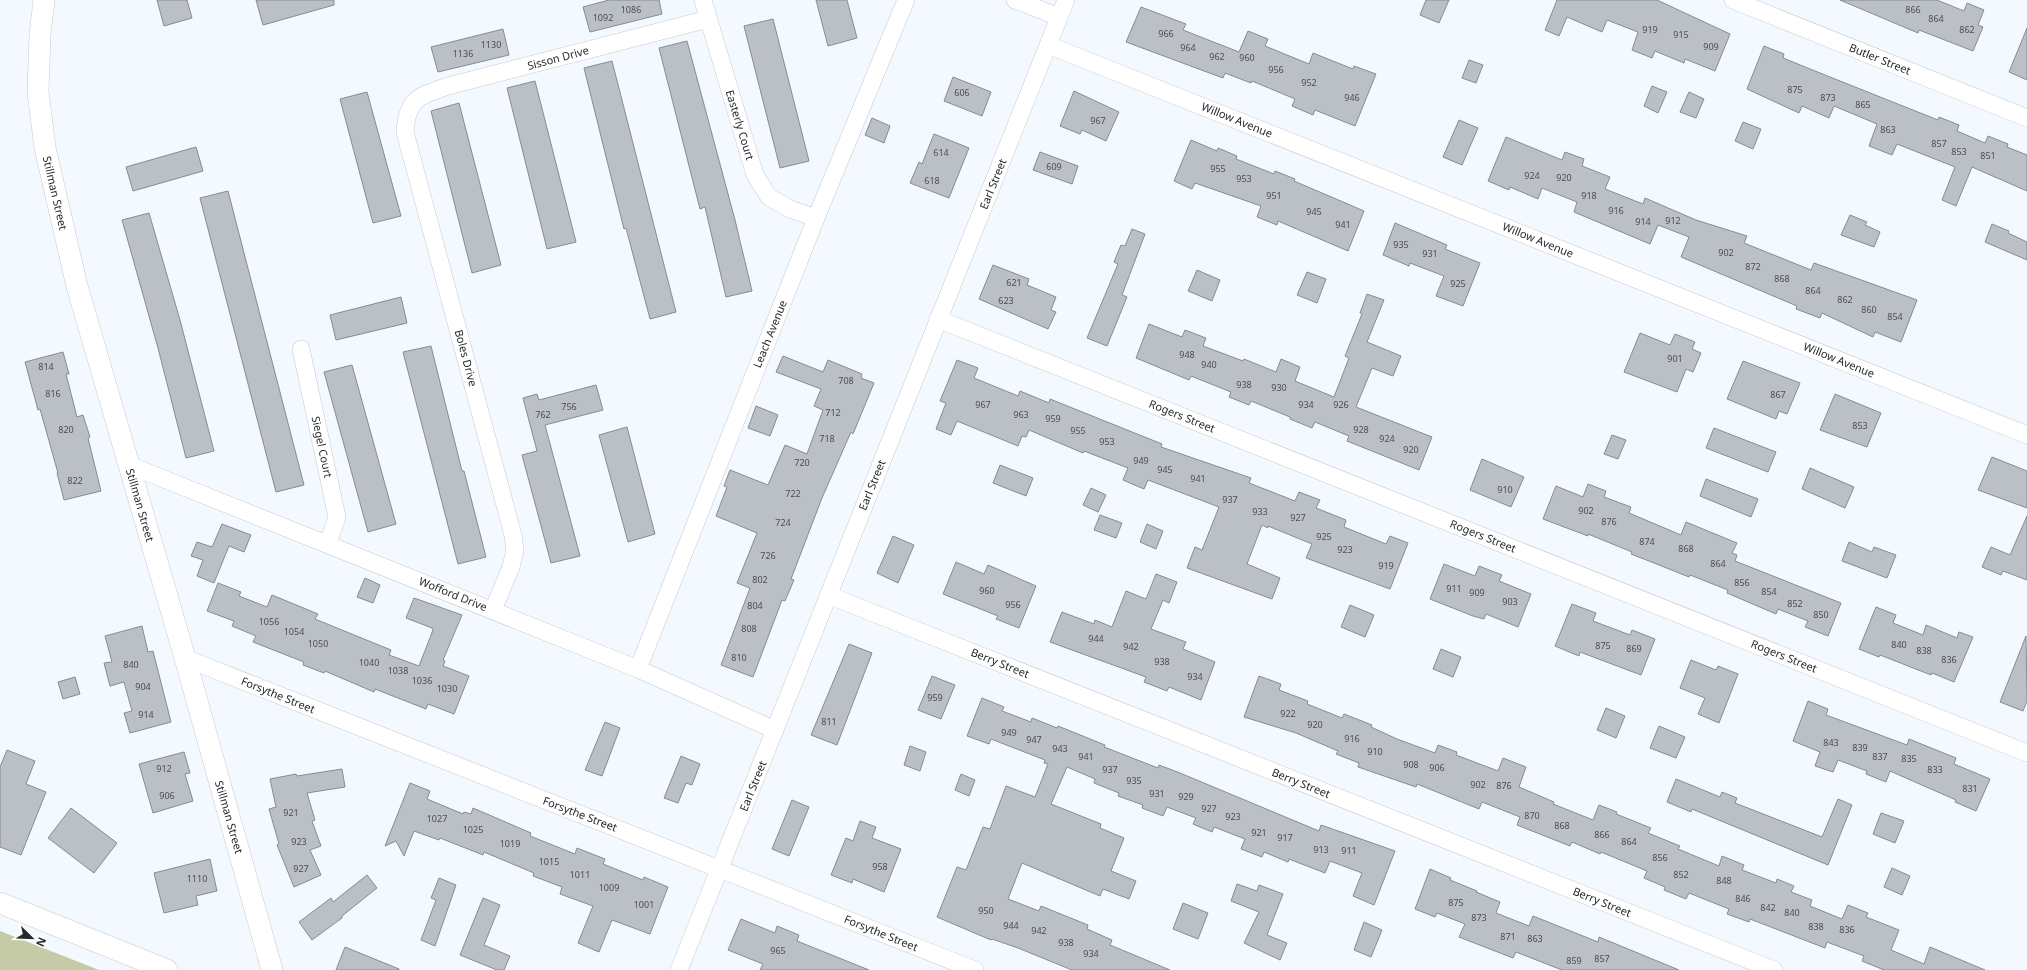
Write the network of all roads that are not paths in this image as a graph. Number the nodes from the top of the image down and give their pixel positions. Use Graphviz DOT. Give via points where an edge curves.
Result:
graph roads {
  1 [pos="44,0"];
  2 [pos="703,0"];
  3 [pos="906,0"];
  4 [pos="1015,0"];
  5 [pos="1066,0"];
  6 [pos="1733,0"];
  7 [pos="1059,17"];
  8 [pos="708,19"];
  9 [pos="1048,45"];
  10 [pos="412,104"];
  11 [pos="2027,118"];
  12 [pos="816,218"];
  13 [pos="938,319"];
  14 [pos="301,349"];
  15 [pos="2027,435"];
  16 [pos="128,465"];
  17 [pos="328,544"];
  18 [pos="828,595"];
  19 [pos="493,610"];
  20 [pos="185,658"];
  21 [pos="638,669"];
  22 [pos="775,730"];
  23 [pos="2027,752"];
  24 [pos="720,869"];
  25 [pos="0,903"];
  26 [pos="167,970"];
  27 [pos="272,970"];
  28 [pos="679,970"];
  29 [pos="975,970"];
  30 [pos="1774,970"];
  1 -- 16 [label="street, Stillman Street" via="38,92 45,148 77,286"];
  2 -- 8 [label="street, Easterly Court"];
  3 -- 12 [label="street, Leach Avenue"];
  4 -- 7 [label="street"];
  5 -- 7 [label="street, Earl Street"];
  6 -- 11 [label="street, Butler Street"];
  7 -- 9 [label="street, Earl Street"];
  8 -- 10 [label="street, Sisson Drive" via="448,86 420,96"];
  8 -- 12 [label="street, Easterly Court" via="755,175 769,197 790,209"];
  9 -- 13 [label="street, Earl Street"];
  9 -- 15 [label="street, Willow Avenue"];
  10 -- 19 [label="street, Boles Drive" via="406,116 405,132 513,534 515,550 511,567"];
  12 -- 21 [label="street, Leach Avenue"];
  13 -- 18 [label="street, Earl Street"];
  13 -- 23 [label="street, Rogers Street"];
  14 -- 17 [label="street, Siegel Court" via="337,516"];
  16 -- 17 [label="street, Wofford Drive"];
  16 -- 20 [label="street, Stillman Street"];
  17 -- 19 [label="street, Wofford Drive"];
  18 -- 22 [label="street, Earl Street"];
  18 -- 30 [label="street, Berry Street"];
  19 -- 21 [label="street, Wofford Drive"];
  20 -- 24 [label="street, Forsythe Street"];
  20 -- 27 [label="street, Stillman Street"];
  21 -- 22 [label="street, Wofford Drive"];
  22 -- 24 [label="street, Earl Street"];
  24 -- 28 [label="street, Earl Street"];
  24 -- 29 [label="street, Forsythe Street"];
  25 -- 26 [label="street"];
}
